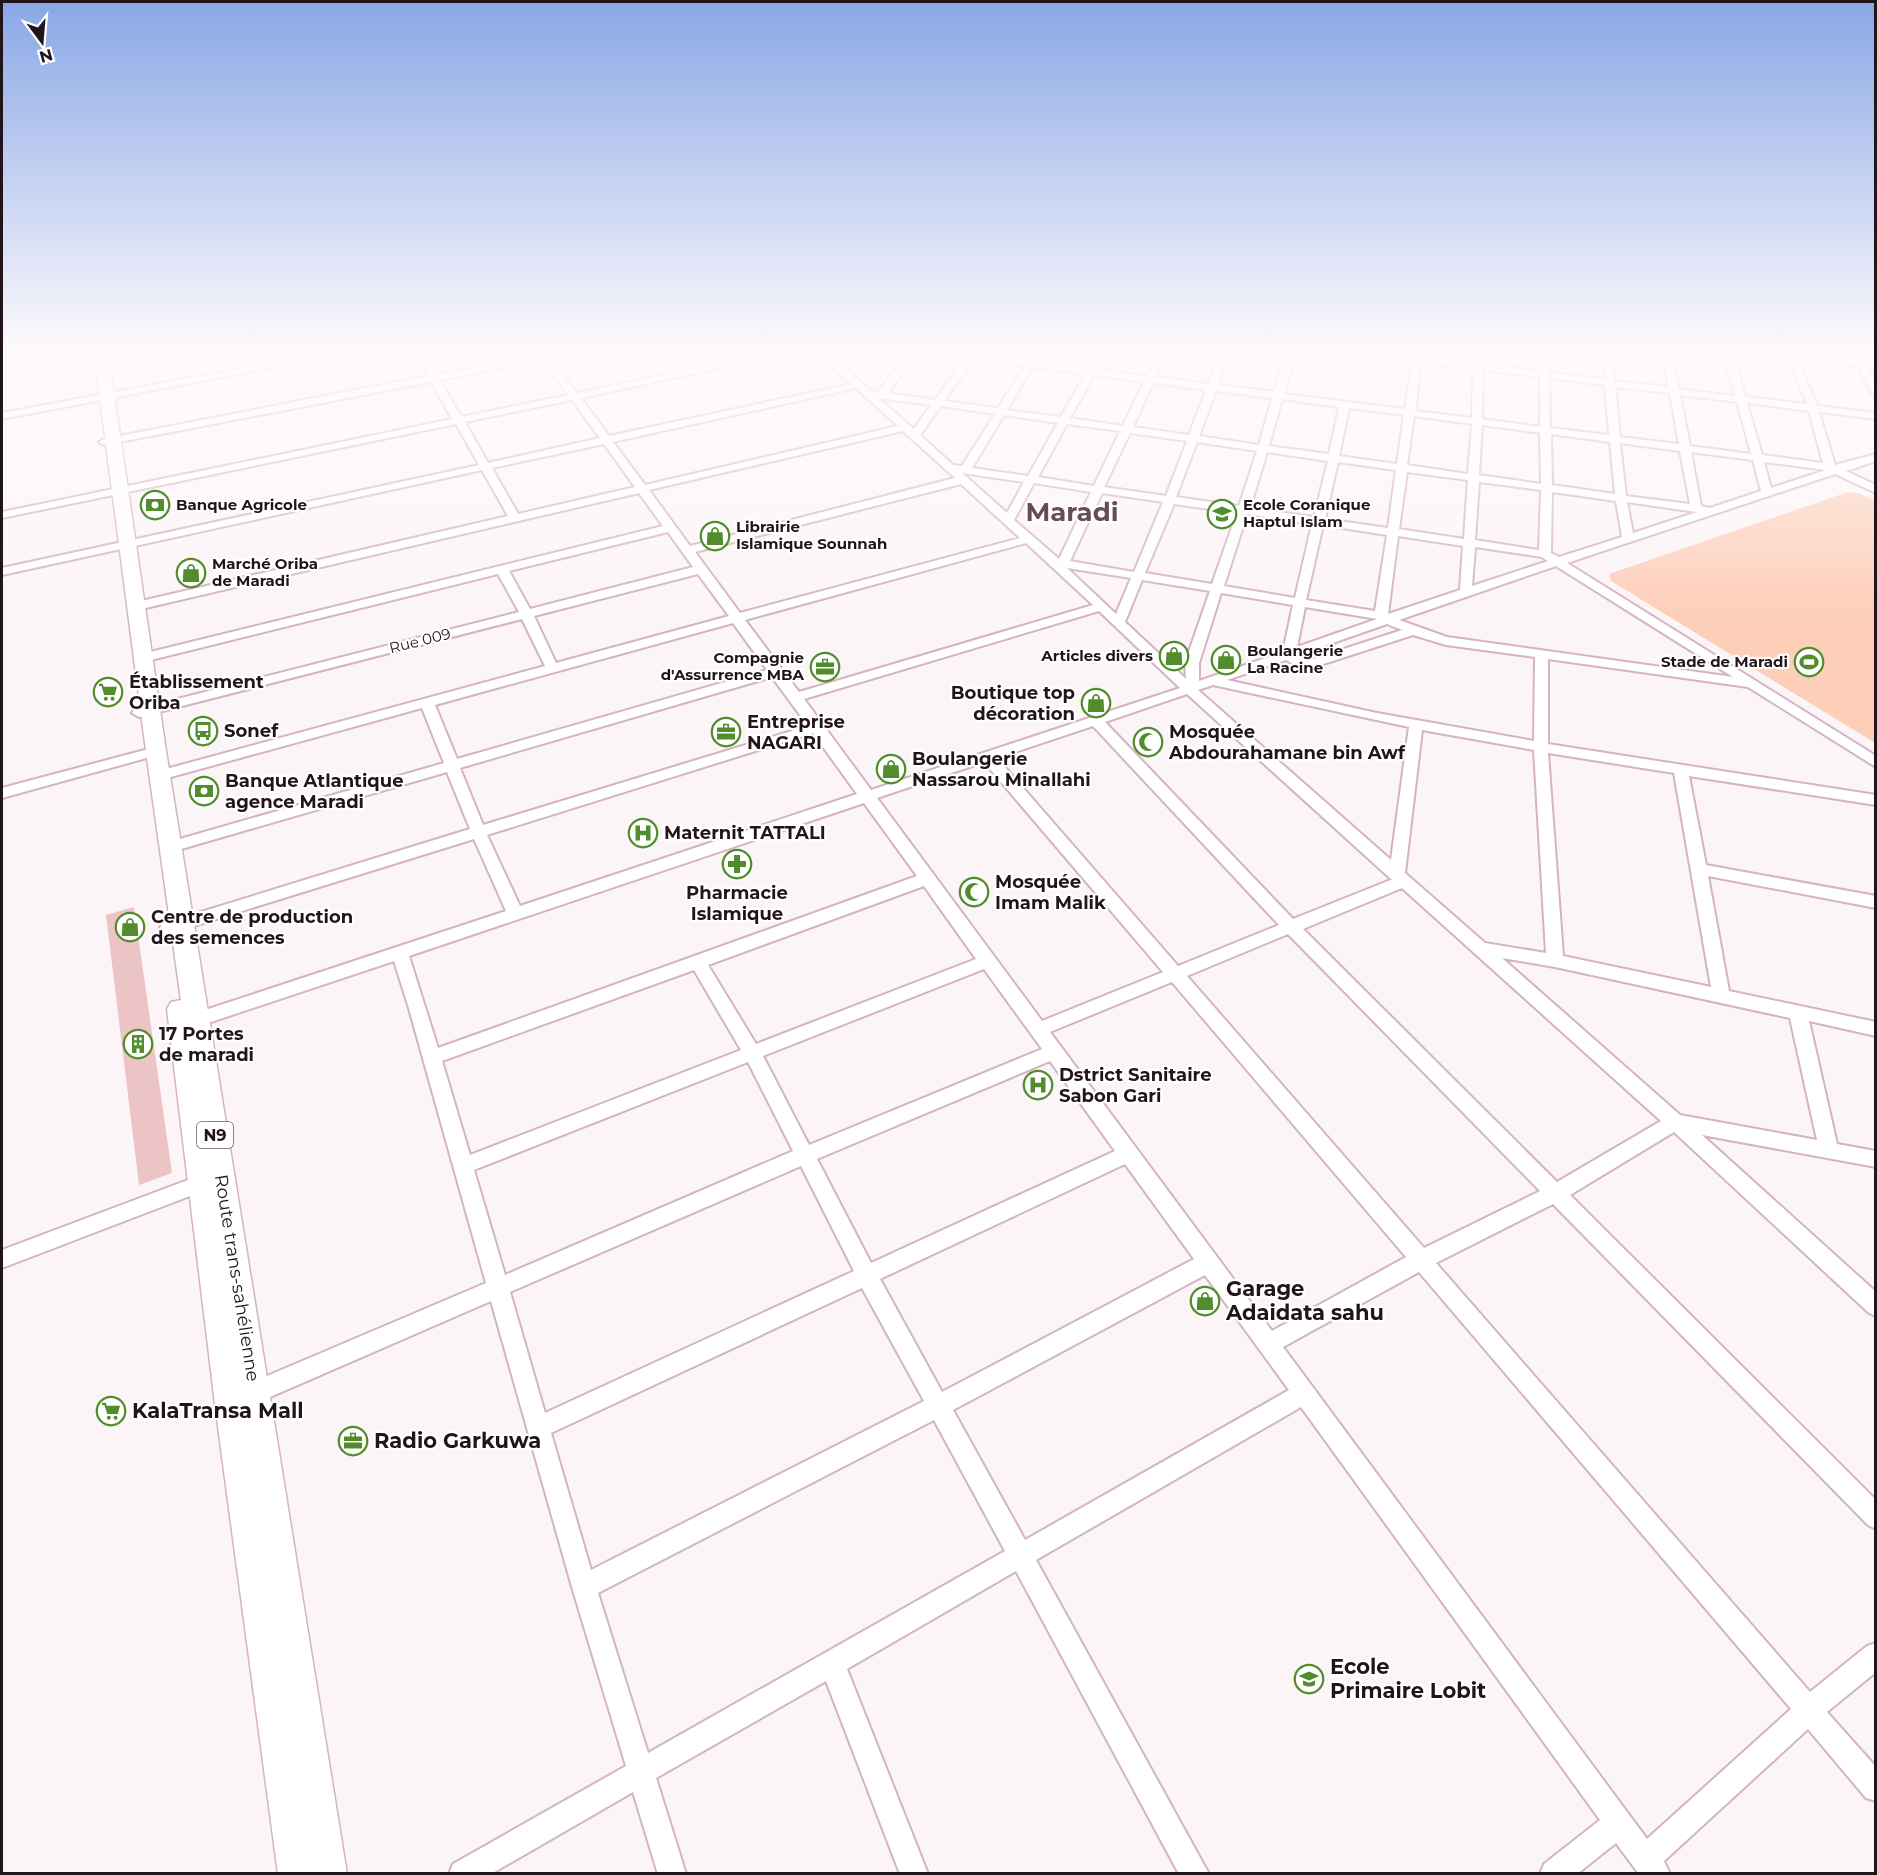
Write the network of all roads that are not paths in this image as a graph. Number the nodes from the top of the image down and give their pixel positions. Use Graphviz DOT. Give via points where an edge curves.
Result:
graph roads {
  1 [pos="116,440"];
  2 [pos="363,440"];
  3 [pos="468,440"];
  4 [pos="613,440"];
  5 [pos="855,440"];
  6 [pos="918,440"];
  7 [pos="984,440"];
  8 [pos="1053,440"];
  9 [pos="1122,440"];
  10 [pos="1193,440"];
  11 [pos="1204,440"];
  12 [pos="1266,440"];
  13 [pos="1338,440"];
  14 [pos="1405,440"];
  15 [pos="1475,440"];
  16 [pos="1545,440"];
  17 [pos="1613,440"];
  18 [pos="1617,440"];
  19 [pos="1684,440"];
  20 [pos="1751,440"];
  21 [pos="1823,440"];
  22 [pos="108,441"];
  23 [pos="606,441"];
  24 [pos="1264,448"];
  25 [pos="1686,449"];
  26 [pos="1334,457"];
  27 [pos="1875,457"];
  28 [pos="1756,458"];
  29 [pos="1401,466"];
  30 [pos="484,467"];
  31 [pos="1832,469"];
  32 [pos="963,475"];
  33 [pos="1472,476"];
  34 [pos="1030,480"];
  35 [pos="1547,487"];
  36 [pos="643,489"];
  37 [pos="1099,489"];
  38 [pos="1875,489"];
  39 [pos="113,491"];
  40 [pos="1767,492"];
  41 [pos="1169,498"];
  42 [pos="1621,498"];
  43 [pos="1244,509"];
  44 [pos="1704,510"];
  45 [pos="2,515"];
  46 [pos="515,518"];
  47 [pos="1320,520"];
  48 [pos="1008,521"];
  49 [pos="670,528"];
  50 [pos="1393,531"];
  51 [pos="1028,539"];
  52 [pos="1628,539"];
  53 [pos="1468,543"];
  54 [pos="121,546"];
  55 [pos="687,550"];
  56 [pos="1545,554"];
  57 [pos="1559,562"];
  58 [pos="1059,563"];
  59 [pos="701,569"];
  60 [pos="502,570"];
  61 [pos="2,572"];
  62 [pos="1138,575"];
  63 [pos="1218,588"];
  64 [pos="1466,592"];
  65 [pos="1298,602"];
  66 [pos="137,606"];
  67 [pos="1101,607"];
  68 [pos="526,613"];
  69 [pos="738,618"];
  70 [pos="1385,618"];
  71 [pos="1119,622"];
  72 [pos="1413,631"];
  73 [pos="1542,653"];
  74 [pos="1289,656"];
  75 [pos="143,658"];
  76 [pos="552,668"];
  77 [pos="777,671"];
  78 [pos="1212,681"];
  79 [pos="1753,683"];
  80 [pos="1191,688"];
  81 [pos="797,698"];
  82 [pos="427,703"];
  83 [pos="145,712"];
  84 [pos="1096,720"];
  85 [pos="1416,724"];
  86 [pos="818,727"];
  87 [pos="1541,748"];
  88 [pos="987,756"];
  89 [pos="153,760"];
  90 [pos="1875,763"];
  91 [pos="451,766"];
  92 [pos="1681,769"];
  93 [pos="2,793"];
  94 [pos="868,796"];
  95 [pos="1875,800"];
  96 [pos="479,834"];
  97 [pos="171,847"];
  98 [pos="1697,868"];
  99 [pos="929,878"];
  100 [pos="1400,878"];
  101 [pos="1875,902"];
  102 [pos="514,913"];
  103 [pos="176,926"];
  104 [pos="1292,928"];
  105 [pos="1481,949"];
  106 [pos="399,952"];
  107 [pos="697,961"];
  108 [pos="988,961"];
  109 [pos="1555,961"];
  110 [pos="1176,974"];
  111 [pos="1721,996"];
  112 [pos="1798,1013"];
  113 [pos="190,1022"];
  114 [pos="1039,1029"];
  115 [pos="1875,1029"];
  116 [pos="752,1052"];
  117 [pos="1055,1052"];
  118 [pos="431,1058"];
  119 [pos="1675,1122"];
  120 [pos="1829,1149"];
  121 [pos="1130,1153"];
  122 [pos="805,1155"];
  123 [pos="1875,1159"];
  124 [pos="462,1166"];
  125 [pos="212,1180"];
  126 [pos="1554,1194"];
  127 [pos="2,1259"];
  128 [pos="1421,1260"];
  129 [pos="1209,1262"];
  130 [pos="867,1276"];
  131 [pos="498,1288"];
  132 [pos="1875,1306"];
  133 [pos="1269,1344"];
  134 [pos="1305,1393"];
  135 [pos="242,1398"];
  136 [pos="938,1406"];
  137 [pos="538,1428"];
  138 [pos="1875,1516"];
  139 [pos="1022,1555"];
  140 [pos="584,1587"];
  141 [pos="1875,1655"];
  142 [pos="832,1663"];
  143 [pos="1808,1711"];
  144 [pos="641,1771"];
  145 [pos="1875,1788"];
  146 [pos="1619,1822"];
  147 [pos="1651,1867"];
  148 [pos="298,1874"];
  149 [pos="327,1874"];
  150 [pos="463,1874"];
  151 [pos="672,1874"];
  152 [pos="914,1874"];
  153 [pos="1195,1874"];
  154 [pos="1554,1874"];
  1 -- 22 [label="street"];
  2 -- 39 [label="street"];
  3 -- 30 [label="street"];
  4 -- 23 [label="street"];
  5 -- 36 [label="street"];
  6 -- 32 [label="street"];
  7 -- 32 [label="street"];
  8 -- 34 [label="street"];
  9 -- 37 [label="street"];
  10 -- 41 [label="street"];
  11 -- 24 [label="street"];
  12 -- 24 [label="street"];
  13 -- 26 [label="street"];
  14 -- 29 [label="street"];
  15 -- 33 [label="street"];
  16 -- 35 [label="street"];
  17 -- 18 [label="street"];
  18 -- 25 [label="street"];
  18 -- 42 [label="street"];
  19 -- 25 [label="street"];
  20 -- 28 [label="street"];
  21 -- 31 [label="street"];
  22 -- 39 [label="highway, Route trans-sahélienne / N9"];
  23 -- 30 [label="street"];
  23 -- 36 [label="street"];
  24 -- 26 [label="street"];
  24 -- 43 [label="street"];
  25 -- 28 [label="street"];
  25 -- 44 [label="street"];
  26 -- 29 [label="street"];
  26 -- 47 [label="street"];
  27 -- 31 [label="street"];
  28 -- 31 [label="street"];
  28 -- 40 [label="street"];
  29 -- 33 [label="street"];
  29 -- 50 [label="street"];
  30 -- 46 [label="street"];
  30 -- 54 [label="street"];
  31 -- 38 [label="street"];
  31 -- 40 [label="street"];
  32 -- 34 [label="street"];
  32 -- 48 [label="street"];
  32 -- 55 [label="street"];
  33 -- 35 [label="street"];
  33 -- 53 [label="street"];
  34 -- 37 [label="street"];
  34 -- 48 [label="street"];
  35 -- 42 [label="street"];
  35 -- 56 [label="street"];
  36 -- 46 [label="street"];
  36 -- 49 [label="street"];
  37 -- 41 [label="street"];
  37 -- 58 [label="street"];
  39 -- 45 [label="street"];
  39 -- 54 [label="highway, Route trans-sahélienne / N9"];
  40 -- 44 [label="street"];
  41 -- 43 [label="street"];
  41 -- 62 [label="street"];
  42 -- 44 [label="street"];
  42 -- 52 [label="street"];
  43 -- 47 [label="street"];
  43 -- 63 [label="street"];
  44 -- 52 [label="street"];
  46 -- 66 [label="street"];
  47 -- 50 [label="street"];
  47 -- 65 [label="street"];
  48 -- 51 [label="street"];
  49 -- 55 [label="street"];
  49 -- 60 [label="street"];
  50 -- 53 [label="street"];
  50 -- 70 [label="street"];
  51 -- 58 [label="street"];
  51 -- 69 [label="street"];
  52 -- 57 [label="street"];
  53 -- 56 [label="street"];
  53 -- 64 [label="street"];
  54 -- 61 [label="street"];
  54 -- 66 [label="highway, Route trans-sahélienne / N9"];
  54 -- 83 [label="highway, Route trans-sahélienne / N9"];
  55 -- 59 [label="street"];
  56 -- 57 [label="street"];
  57 -- 64 [label="street"];
  57 -- 79 [label="street"];
  58 -- 62 [label="street"];
  58 -- 67 [label="street"];
  59 -- 68 [label="street, Rue 009"];
  59 -- 69 [label="street"];
  60 -- 68 [label="street"];
  60 -- 75 [label="street"];
  62 -- 63 [label="street"];
  62 -- 71 [label="street"];
  63 -- 65 [label="street"];
  63 -- 80 [label="street" via="1192,663"];
  64 -- 70 [label="street"];
  65 -- 70 [label="street"];
  65 -- 74 [label="street"];
  66 -- 75 [label="highway, Route trans-sahélienne / N9"];
  67 -- 71 [label="street"];
  67 -- 81 [label="street"];
  68 -- 76 [label="street"];
  68 -- 83 [label="street, Rue 009"];
  69 -- 76 [label="street"];
  69 -- 77 [label="street"];
  70 -- 72 [label="street"];
  70 -- 74 [label="street"];
  71 -- 80 [label="street"];
  72 -- 73 [label="street" via="1446,641"];
  72 -- 74 [label="street" via="1311,664"];
  73 -- 79 [label="street"];
  73 -- 87 [label="street"];
  74 -- 78 [label="street"];
  75 -- 83 [label="highway, Route trans-sahélienne / N9"];
  76 -- 82 [label="street"];
  77 -- 81 [label="street"];
  77 -- 91 [label="street"];
  78 -- 80 [label="street"];
  78 -- 85 [label="street"];
  79 -- 90 [label="street"];
  80 -- 84 [label="street"];
  80 -- 100 [label="street"];
  81 -- 86 [label="street"];
  82 -- 89 [label="street"];
  82 -- 91 [label="street"];
  83 -- 89 [label="highway, Route trans-sahélienne / N9"];
  84 -- 88 [label="street"];
  84 -- 104 [label="street"];
  85 -- 87 [label="street"];
  85 -- 100 [label="street"];
  86 -- 94 [label="street"];
  86 -- 96 [label="street"];
  87 -- 92 [label="street"];
  87 -- 109 [label="street"];
  88 -- 94 [label="street"];
  88 -- 110 [label="street"];
  89 -- 93 [label="street"];
  89 -- 97 [label="highway, Route trans-sahélienne / N9"];
  89 -- 103 [label="highway, Route trans-sahélienne / N9"];
  91 -- 96 [label="street"];
  91 -- 97 [label="street"];
  92 -- 95 [label="street"];
  92 -- 98 [label="street"];
  94 -- 99 [label="street"];
  94 -- 102 [label="street"];
  96 -- 102 [label="street"];
  96 -- 103 [label="street"];
  97 -- 103 [label="highway, Route trans-sahélienne / N9"];
  98 -- 101 [label="street"];
  98 -- 111 [label="street"];
  99 -- 107 [label="street"];
  99 -- 108 [label="street"];
  100 -- 104 [label="street"];
  100 -- 105 [label="street"];
  102 -- 106 [label="street"];
  103 -- 113 [label="highway, Route trans-sahélienne / N9"];
  104 -- 110 [label="street"];
  104 -- 126 [label="street"];
  105 -- 109 [label="street"];
  105 -- 119 [label="street"];
  106 -- 113 [label="street"];
  106 -- 118 [label="street"];
  107 -- 116 [label="street"];
  107 -- 118 [label="street"];
  108 -- 114 [label="street"];
  108 -- 116 [label="street"];
  109 -- 111 [label="street"];
  110 -- 114 [label="street"];
  110 -- 128 [label="street"];
  111 -- 112 [label="street"];
  112 -- 115 [label="street"];
  112 -- 120 [label="street"];
  113 -- 125 [label="highway, Route trans-sahélienne / N9"];
  114 -- 117 [label="street"];
  116 -- 122 [label="street"];
  116 -- 124 [label="street"];
  117 -- 121 [label="street"];
  117 -- 122 [label="street"];
  118 -- 124 [label="street"];
  119 -- 120 [label="street"];
  119 -- 126 [label="street"];
  119 -- 132 [label="street"];
  120 -- 123 [label="street"];
  121 -- 129 [label="street"];
  121 -- 130 [label="street"];
  122 -- 130 [label="street"];
  122 -- 131 [label="street"];
  124 -- 131 [label="street"];
  125 -- 127 [label="street"];
  125 -- 135 [label="highway, Route trans-sahélienne / N9"];
  126 -- 128 [label="street"];
  126 -- 138 [label="street"];
  128 -- 133 [label="street"];
  128 -- 143 [label="street"];
  129 -- 133 [label="street"];
  129 -- 136 [label="street"];
  130 -- 136 [label="street"];
  130 -- 137 [label="street"];
  131 -- 135 [label="street"];
  131 -- 137 [label="street"];
  133 -- 134 [label="street"];
  134 -- 139 [label="street"];
  134 -- 146 [label="street"];
  135 -- 148 [label="highway, Route trans-sahélienne / N9"];
  135 -- 149 [label="highway, Route trans-sahélienne / N9"];
  136 -- 139 [label="street"];
  136 -- 140 [label="street"];
  137 -- 140 [label="street"];
  139 -- 142 [label="street"];
  139 -- 153 [label="street"];
  140 -- 144 [label="street"];
  141 -- 143 [label="street"];
  142 -- 144 [label="street"];
  142 -- 152 [label="street"];
  143 -- 145 [label="street"];
  143 -- 147 [label="street"];
  144 -- 150 [label="street"];
  144 -- 151 [label="street"];
  146 -- 147 [label="street"];
  146 -- 154 [label="street"];
}
